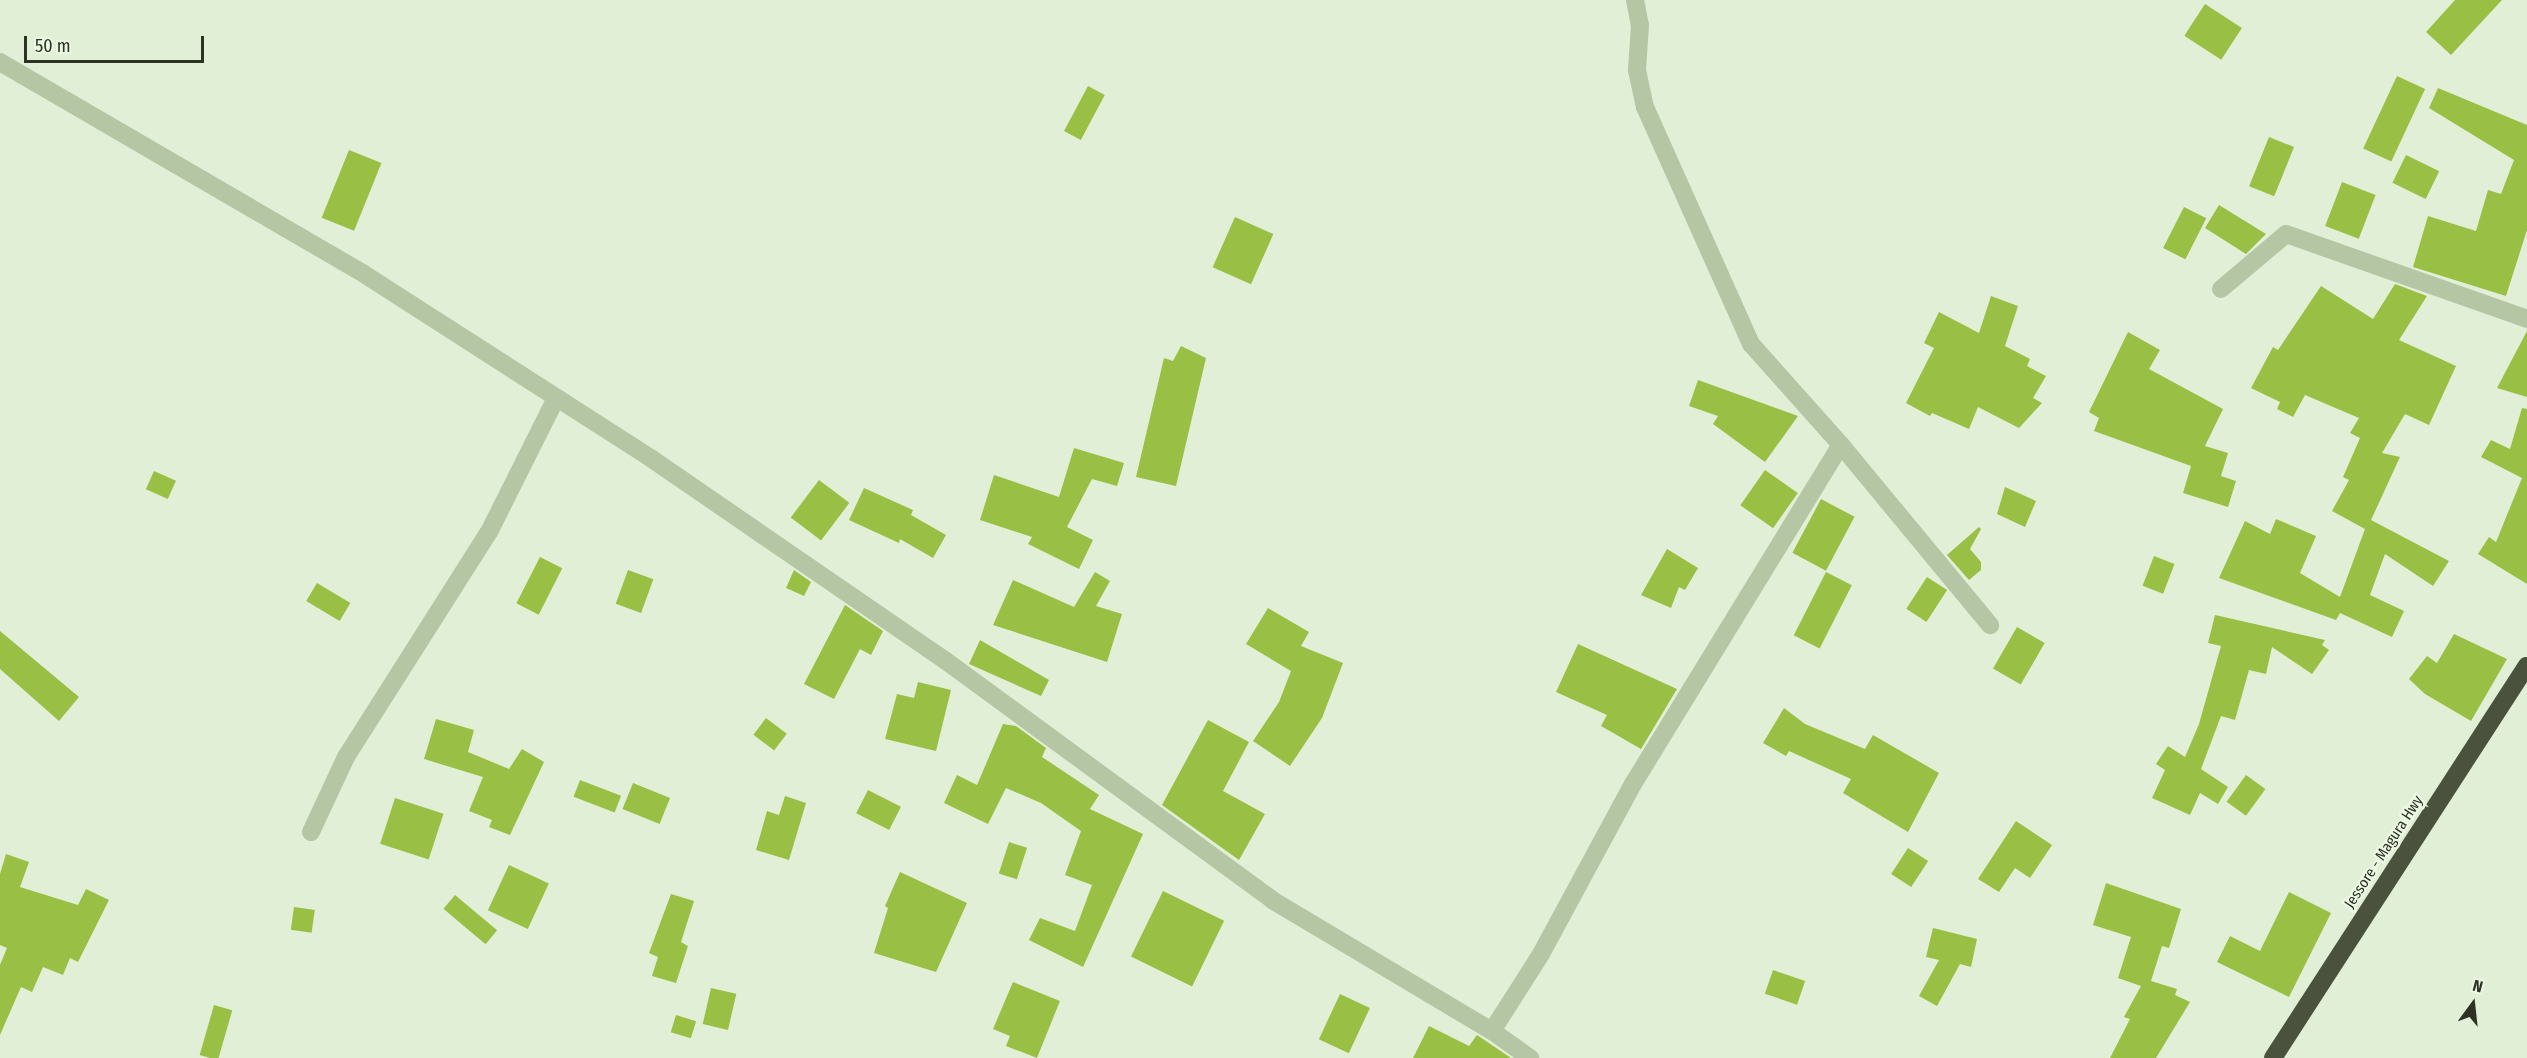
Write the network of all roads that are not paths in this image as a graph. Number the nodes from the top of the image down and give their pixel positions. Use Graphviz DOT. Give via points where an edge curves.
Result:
graph roads {
  1 [pos="1635,0"];
  2 [pos="0,62"];
  3 [pos="2221,289"];
  4 [pos="2527,319"];
  5 [pos="556,398"];
  6 [pos="1841,445"];
  7 [pos="1990,625"];
  8 [pos="2527,666"];
  9 [pos="311,832"];
  10 [pos="1492,1031"];
  11 [pos="1530,1058"];
  12 [pos="2273,1058"];
  1 -- 6 [label="street" via="1641,25 1637,70 1645,107 1751,344"];
  2 -- 5 [label="street" via="364,274"];
  3 -- 4 [label="street" via="2286,234"];
  5 -- 9 [label="street" via="489,532 346,758"];
  5 -- 10 [label="street" via="946,661 1272,900"];
  6 -- 7 [label="street"];
  6 -- 10 [label="street" via="1633,784 1541,954"];
  8 -- 12 [label="highway, Jessore - Magura Hwy"];
  10 -- 11 [label="street"];
}
